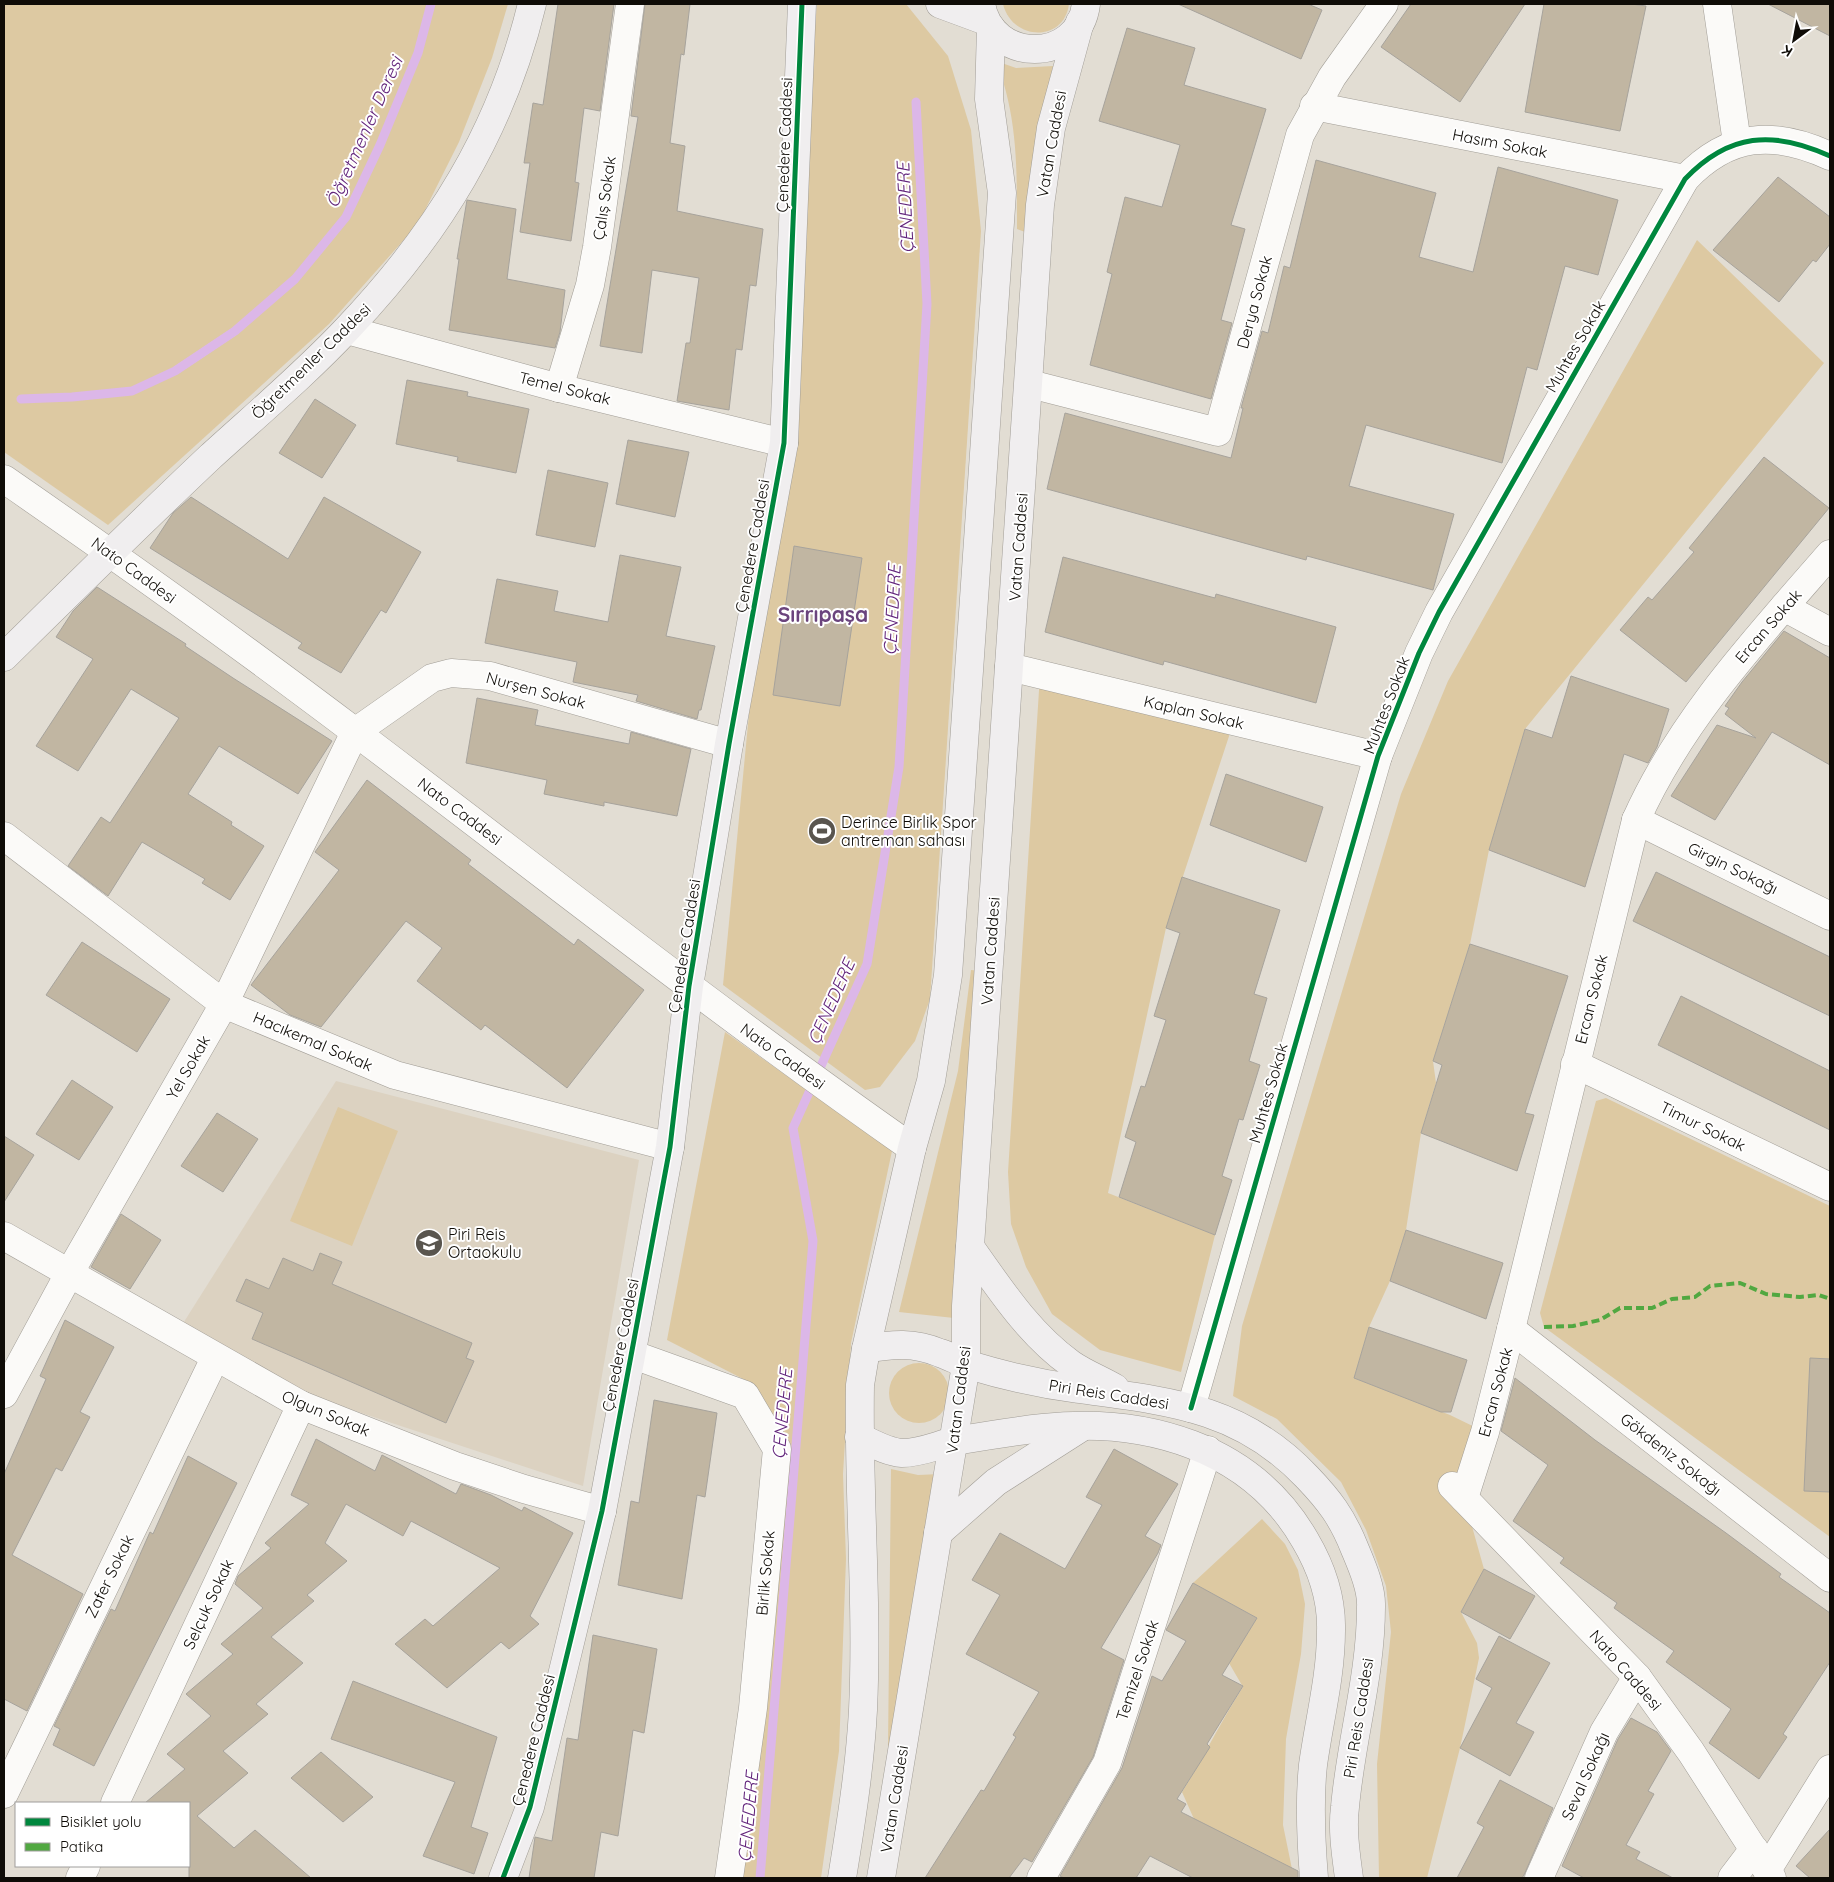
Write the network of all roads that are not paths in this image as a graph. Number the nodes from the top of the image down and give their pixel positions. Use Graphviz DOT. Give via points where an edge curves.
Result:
graph roads {
  1 [pos="532,4"];
  2 [pos="630,4"];
  3 [pos="802,4"];
  4 [pos="940,4"];
  5 [pos="1717,4"];
  6 [pos="1379,5"];
  7 [pos="1083,13"];
  8 [pos="986,18"];
  9 [pos="1314,106"];
  10 [pos="1737,143"];
  11 [pos="1830,156"];
  12 [pos="1685,179"];
  13 [pos="347,330"];
  14 [pos="1030,384"];
  15 [pos="559,388"];
  16 [pos="784,443"];
  17 [pos="4,479"];
  18 [pos="109,552"];
  19 [pos="1830,554"];
  20 [pos="1784,607"];
  21 [pos="1830,632"];
  22 [pos="4,657"];
  23 [pos="1009,667"];
  24 [pos="355,732"];
  25 [pos="729,744"];
  26 [pos="1378,756"];
  27 [pos="1636,820"];
  28 [pos="4,836"];
  29 [pos="1830,916"];
  30 [pos="689,986"];
  31 [pos="224,1004"];
  32 [pos="1575,1064"];
  33 [pos="670,1147"];
  34 [pos="912,1148"];
  35 [pos="1830,1188"];
  36 [pos="4,1236"];
  37 [pos="970,1247"];
  38 [pos="70,1272"];
  39 [pos="1511,1329"];
  40 [pos="866,1349"];
  41 [pos="631,1354"];
  42 [pos="215,1358"];
  43 [pos="966,1365"];
  44 [pos="4,1394"];
  45 [pos="1130,1396"];
  46 [pos="302,1405"];
  47 [pos="1191,1408"];
  48 [pos="1083,1427"];
  49 [pos="859,1437"];
  50 [pos="954,1442"];
  51 [pos="1208,1450"];
  52 [pos="1457,1491"];
  53 [pos="602,1511"];
  54 [pos="938,1533"];
  55 [pos="1830,1578"];
  56 [pos="1637,1677"];
  57 [pos="1830,1769"];
  58 [pos="4,1794"];
  59 [pos="115,1802"];
  60 [pos="1765,1866"];
  61 [pos="1541,1877"];
  62 [pos="503,1878"];
  63 [pos="729,1878"];
  64 [pos="842,1878"];
  65 [pos="881,1878"];
  66 [pos="1042,1878"];
  67 [pos="1314,1878"];
  68 [pos="1349,1878"];
  69 [pos="1732,1878"];
  1 -- 13 [label="main road, Öğretmenler Caddesi" via="504,93 460,185 420,246"];
  2 -- 15 [label="street, Çalış Sokak" via="590,285"];
  3 -- 16 [label="main road, Çenedere Caddesi"];
  4 -- 8 [label="main road, Vatan Caddesi"];
  5 -- 10 [label="street"];
  6 -- 9 [label="street, Derya Sokak"];
  7 -- 8 [label="main road, Vatan Caddesi" via="1069,36 1054,46 1037,50 1003,41"];
  7 -- 14 [label="main road, Vatan Caddesi" via="1060,92 1046,161 1040,206"];
  8 -- 34 [label="main road" via="988,99 1002,193 948,975 931,1081"];
  9 -- 12 [label="street, Hasım Sokak"];
  9 -- 14 [label="street, Derya Sokak" via="1300,135 1218,432"];
  10 -- 11 [label="street, Muhtes Sokak" via="1782,140"];
  10 -- 12 [label="street, Muhtes Sokak" via="1702,161"];
  12 -- 26 [label="street, Muhtes Sokak" via="1439,612"];
  13 -- 15 [label="street, Temel Sokak"];
  13 -- 18 [label="main road, Öğretmenler Caddesi"];
  14 -- 23 [label="main road, Vatan Caddesi"];
  15 -- 16 [label="street, Temel Sokak"];
  16 -- 25 [label="main road, Çenedere Caddesi"];
  17 -- 18 [label="street, Nato Caddesi"];
  18 -- 22 [label="main road, Öğretmenler Caddesi"];
  18 -- 24 [label="street, Nato Caddesi"];
  19 -- 20 [label="street, Ercan Sokak"];
  20 -- 21 [label="street"];
  20 -- 27 [label="street, Ercan Sokak" via="1704,704 1653,784"];
  23 -- 26 [label="street, Kaplan Sokak"];
  23 -- 37 [label="main road, Vatan Caddesi"];
  24 -- 25 [label="street, Nurşen Sokak" via="432,678 470,673"];
  24 -- 30 [label="street, Nato Caddesi"];
  24 -- 31 [label="street, Yel Sokak"];
  25 -- 30 [label="main road, Çenedere Caddesi"];
  26 -- 47 [label="street, Muhtes Sokak"];
  27 -- 29 [label="street, Girgin Sokağı"];
  27 -- 32 [label="street, Ercan Sokak"];
  28 -- 31 [label="street, Hacıkemal Sokak"];
  30 -- 33 [label="main road, Çenedere Caddesi"];
  30 -- 34 [label="street, Nato Caddesi"];
  31 -- 33 [label="street, Hacıkemal Sokak" via="396,1075"];
  31 -- 38 [label="street, Yel Sokak"];
  32 -- 35 [label="street, Timur Sokak"];
  32 -- 39 [label="street, Ercan Sokak"];
  33 -- 41 [label="main road, Çenedere Caddesi"];
  34 -- 40 [label="main road"];
  36 -- 38 [label="street, Olgun Sokak"];
  37 -- 43 [label="main road, Vatan Caddesi"];
  37 -- 45 [label="main road" via="1007,1300 1036,1334 1072,1364"];
  38 -- 42 [label="street, Olgun Sokak"];
  38 -- 44 [label="street, Yel Sokak"];
  39 -- 52 [label="street, Ercan Sokak" via="1485,1432"];
  39 -- 55 [label="street, Gökdeniz Sokağı"];
  40 -- 43 [label="main road, Piri Reis Caddesi" via="912,1344"];
  40 -- 49 [label="main road" via="860,1385"];
  41 -- 53 [label="main road, Çenedere Caddesi"];
  41 -- 63 [label="street, Birlik Sokak" via="745,1395 777,1449 752,1708"];
  42 -- 46 [label="street, Olgun Sokak"];
  42 -- 58 [label="street, Zafer Sokak"];
  43 -- 45 [label="main road, Piri Reis Caddesi" via="1041,1384"];
  43 -- 50 [label="main road, Vatan Caddesi"];
  45 -- 47 [label="main road, Piri Reis Caddesi"];
  46 -- 53 [label="street, Olgun Sokak" via="456,1466"];
  46 -- 59 [label="street, Selçuk Sokak"];
  47 -- 68 [label="main road, Piri Reis Caddesi" via="1261,1436 1289,1458 1344,1522 1361,1566 1372,1604 1365,1686 1344,1809"];
  48 -- 50 [label="main road, Piri Reis Caddesi" via="1044,1428"];
  48 -- 51 [label="main road, Piri Reis Caddesi" via="1118,1426 1162,1434"];
  48 -- 54 [label="main road" via="996,1482"];
  49 -- 50 [label="main road, Piri Reis Caddesi" via="900,1453"];
  49 -- 64 [label="main road" via="863,1710 853,1815"];
  50 -- 54 [label="main road, Vatan Caddesi"];
  51 -- 66 [label="street, Temizel Sokak" via="1107,1763"];
  51 -- 67 [label="main road, Piri Reis Caddesi" via="1244,1472 1295,1522 1315,1556 1329,1598 1332,1632 1313,1767 1310,1820"];
  52 -- 56 [label="street, Nato Caddesi"];
  53 -- 62 [label="main road, Çenedere Caddesi" via="530,1807"];
  54 -- 65 [label="main road, Vatan Caddesi"];
  56 -- 60 [label="street, Nato Caddesi" via="1691,1752"];
  56 -- 61 [label="street, Seval Sokağı" via="1604,1732"];
  57 -- 60 [label="street"];
  60 -- 69 [label="street"];
}
